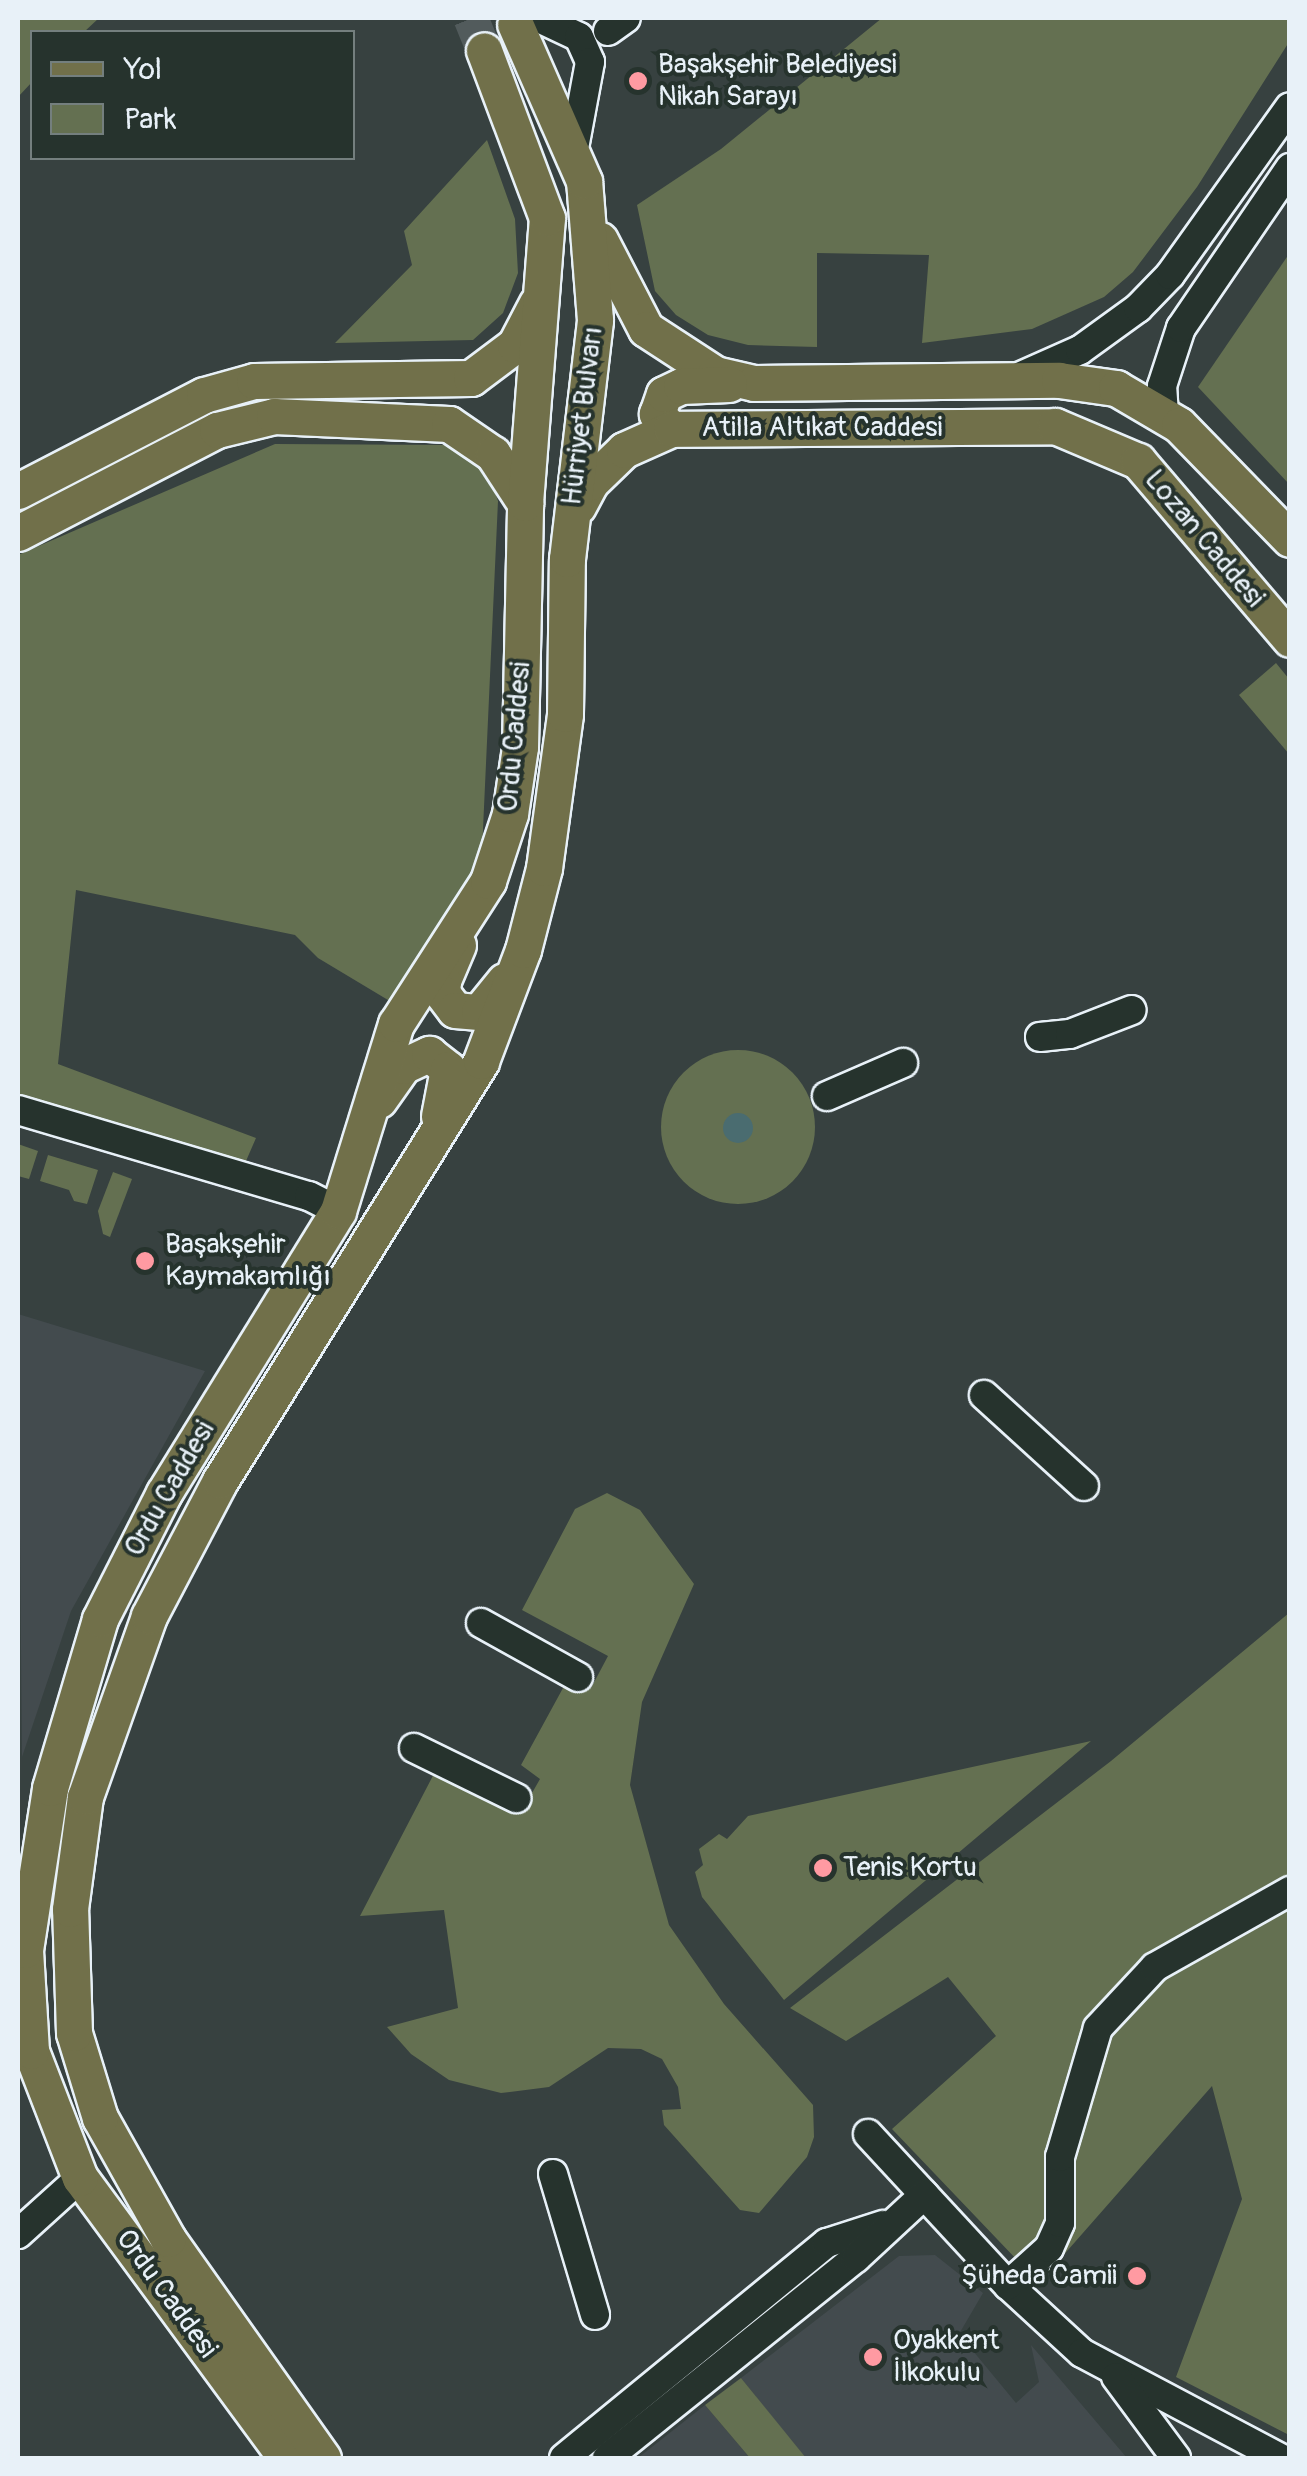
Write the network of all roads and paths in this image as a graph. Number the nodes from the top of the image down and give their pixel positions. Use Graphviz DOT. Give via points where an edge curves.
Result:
graph roads {
  1 [pos="527,21"];
  2 [pos="602,37"];
  3 [pos="484,50"];
  4 [pos="1290,108"];
  5 [pos="573,154"];
  6 [pos="1290,168"];
  7 [pos="590,217"];
  8 [pos="548,248"];
  9 [pos="1012,380"];
  10 [pos="754,383"];
  11 [pos="1164,414"];
  12 [pos="670,428"];
  13 [pos="1114,446"];
  14 [pos="18,490"];
  15 [pos="524,504"];
  16 [pos="570,523"];
  17 [pos="18,532"];
  18 [pos="1290,540"];
  19 [pos="1290,639"];
  20 [pos="488,881"];
  21 [pos="523,950"];
  22 [pos="1132,1010"];
  23 [pos="1040,1037"];
  24 [pos="903,1064"];
  25 [pos="826,1096"];
  26 [pos="18,1110"];
  27 [pos="371,1110"];
  28 [pos="417,1167"];
  29 [pos="338,1211"];
  30 [pos="984,1395"];
  31 [pos="1084,1486"];
  32 [pos="481,1623"];
  33 [pos="578,1676"];
  34 [pos="414,1748"];
  35 [pos="516,1798"];
  36 [pos="1290,1892"];
  37 [pos="868,2134"];
  38 [pos="553,2174"];
  39 [pos="80,2178"];
  40 [pos="924,2195"];
  41 [pos="889,2222"];
  42 [pos="18,2234"];
  43 [pos="1008,2285"];
  44 [pos="596,2315"];
  45 [pos="1109,2368"];
  46 [pos="286,2458"];
  47 [pos="323,2458"];
  48 [pos="564,2458"];
  49 [pos="606,2458"];
  50 [pos="1176,2458"];
  51 [pos="1280,2458"];
  1 -- 2 [label="street"];
  1 -- 5 [label="main road, Hürriyet Bulvarı"];
  2 -- 5 [label="street" via="590,62"];
  3 -- 8 [label="main road, Hürriyet Bulvarı" via="539,189"];
  4 -- 9 [label="street, Atilla Altıkat Caddesi" via="1170,275 1138,308 1080,350"];
  5 -- 7 [label="main road, Hürriyet Bulvarı"];
  6 -- 11 [label="street" via="1181,328 1162,386"];
  7 -- 10 [label="main road, Atilla Altıkat Caddesi" via="646,329 688,361"];
  7 -- 16 [label="main road, Hürriyet Bulvarı" via="593,361"];
  8 -- 14 [label="main road" via="535,315 506,354 472,378 254,381 174,409"];
  8 -- 15 [label="main road, Hürriyet Bulvarı"];
  9 -- 10 [label="main road, Atilla Altıkat Caddesi"];
  9 -- 11 [label="main road, Atilla Altıkat Caddesi" via="1104,386"];
  10 -- 12 [label="main road" via="670,390 657,414"];
  11 -- 18 [label="main road, Lozan Caddesi"];
  12 -- 13 [label="main road, Atilla Altıkat Caddesi" via="1055,426"];
  12 -- 16 [label="main road, Atilla Altıkat Caddesi" via="642,438 606,464"];
  13 -- 19 [label="main road, Lozan Caddesi" via="1138,461"];
  15 -- 17 [label="main road" via="493,454 449,424 274,416 218,430"];
  15 -- 20 [label="main road, Ordu Caddesi" via="520,746 510,814"];
  16 -- 21 [label="main road, Ordu Caddesi" via="558,789"];
  20 -- 21 [label="main road" via="443,981 448,1004 467,1015 479,1012"];
  20 -- 27 [label="main road, Ordu Caddesi" via="396,1024"];
  21 -- 28 [label="main road, Ordu Caddesi" via="481,1062"];
  22 -- 23 [label="street" via="1070,1034"];
  24 -- 25 [label="street"];
  26 -- 29 [label="street" via="309,1196"];
  27 -- 28 [label="main road" via="415,1057 429,1054 448,1069 449,1086"];
  27 -- 29 [label="main road, Ordu Caddesi"];
  28 -- 47 [label="main road, Ordu Caddesi" via="220,1482 149,1616 86,1797 70,1909 74,2033 100,2118 168,2239"];
  29 -- 39 [label="main road, Ordu Caddesi" via="164,1493 100,1619 75,1688 33,1864 25,1950 31,2051"];
  30 -- 31 [label="street"];
  32 -- 33 [label="street"];
  34 -- 35 [label="street"];
  36 -- 43 [label="street" via="1155,1966 1098,2028 1060,2157 1060,2222 1049,2248"];
  37 -- 40 [label="street"];
  38 -- 44 [label="street"];
  39 -- 42 [label="street"];
  39 -- 46 [label="main road, Ordu Caddesi"];
  40 -- 41 [label="street"];
  40 -- 43 [label="street"];
  41 -- 48 [label="street" via="827,2243"];
  41 -- 49 [label="street" via="856,2258"];
  43 -- 45 [label="street"];
  45 -- 50 [label="street"];
  45 -- 51 [label="street"];
}
